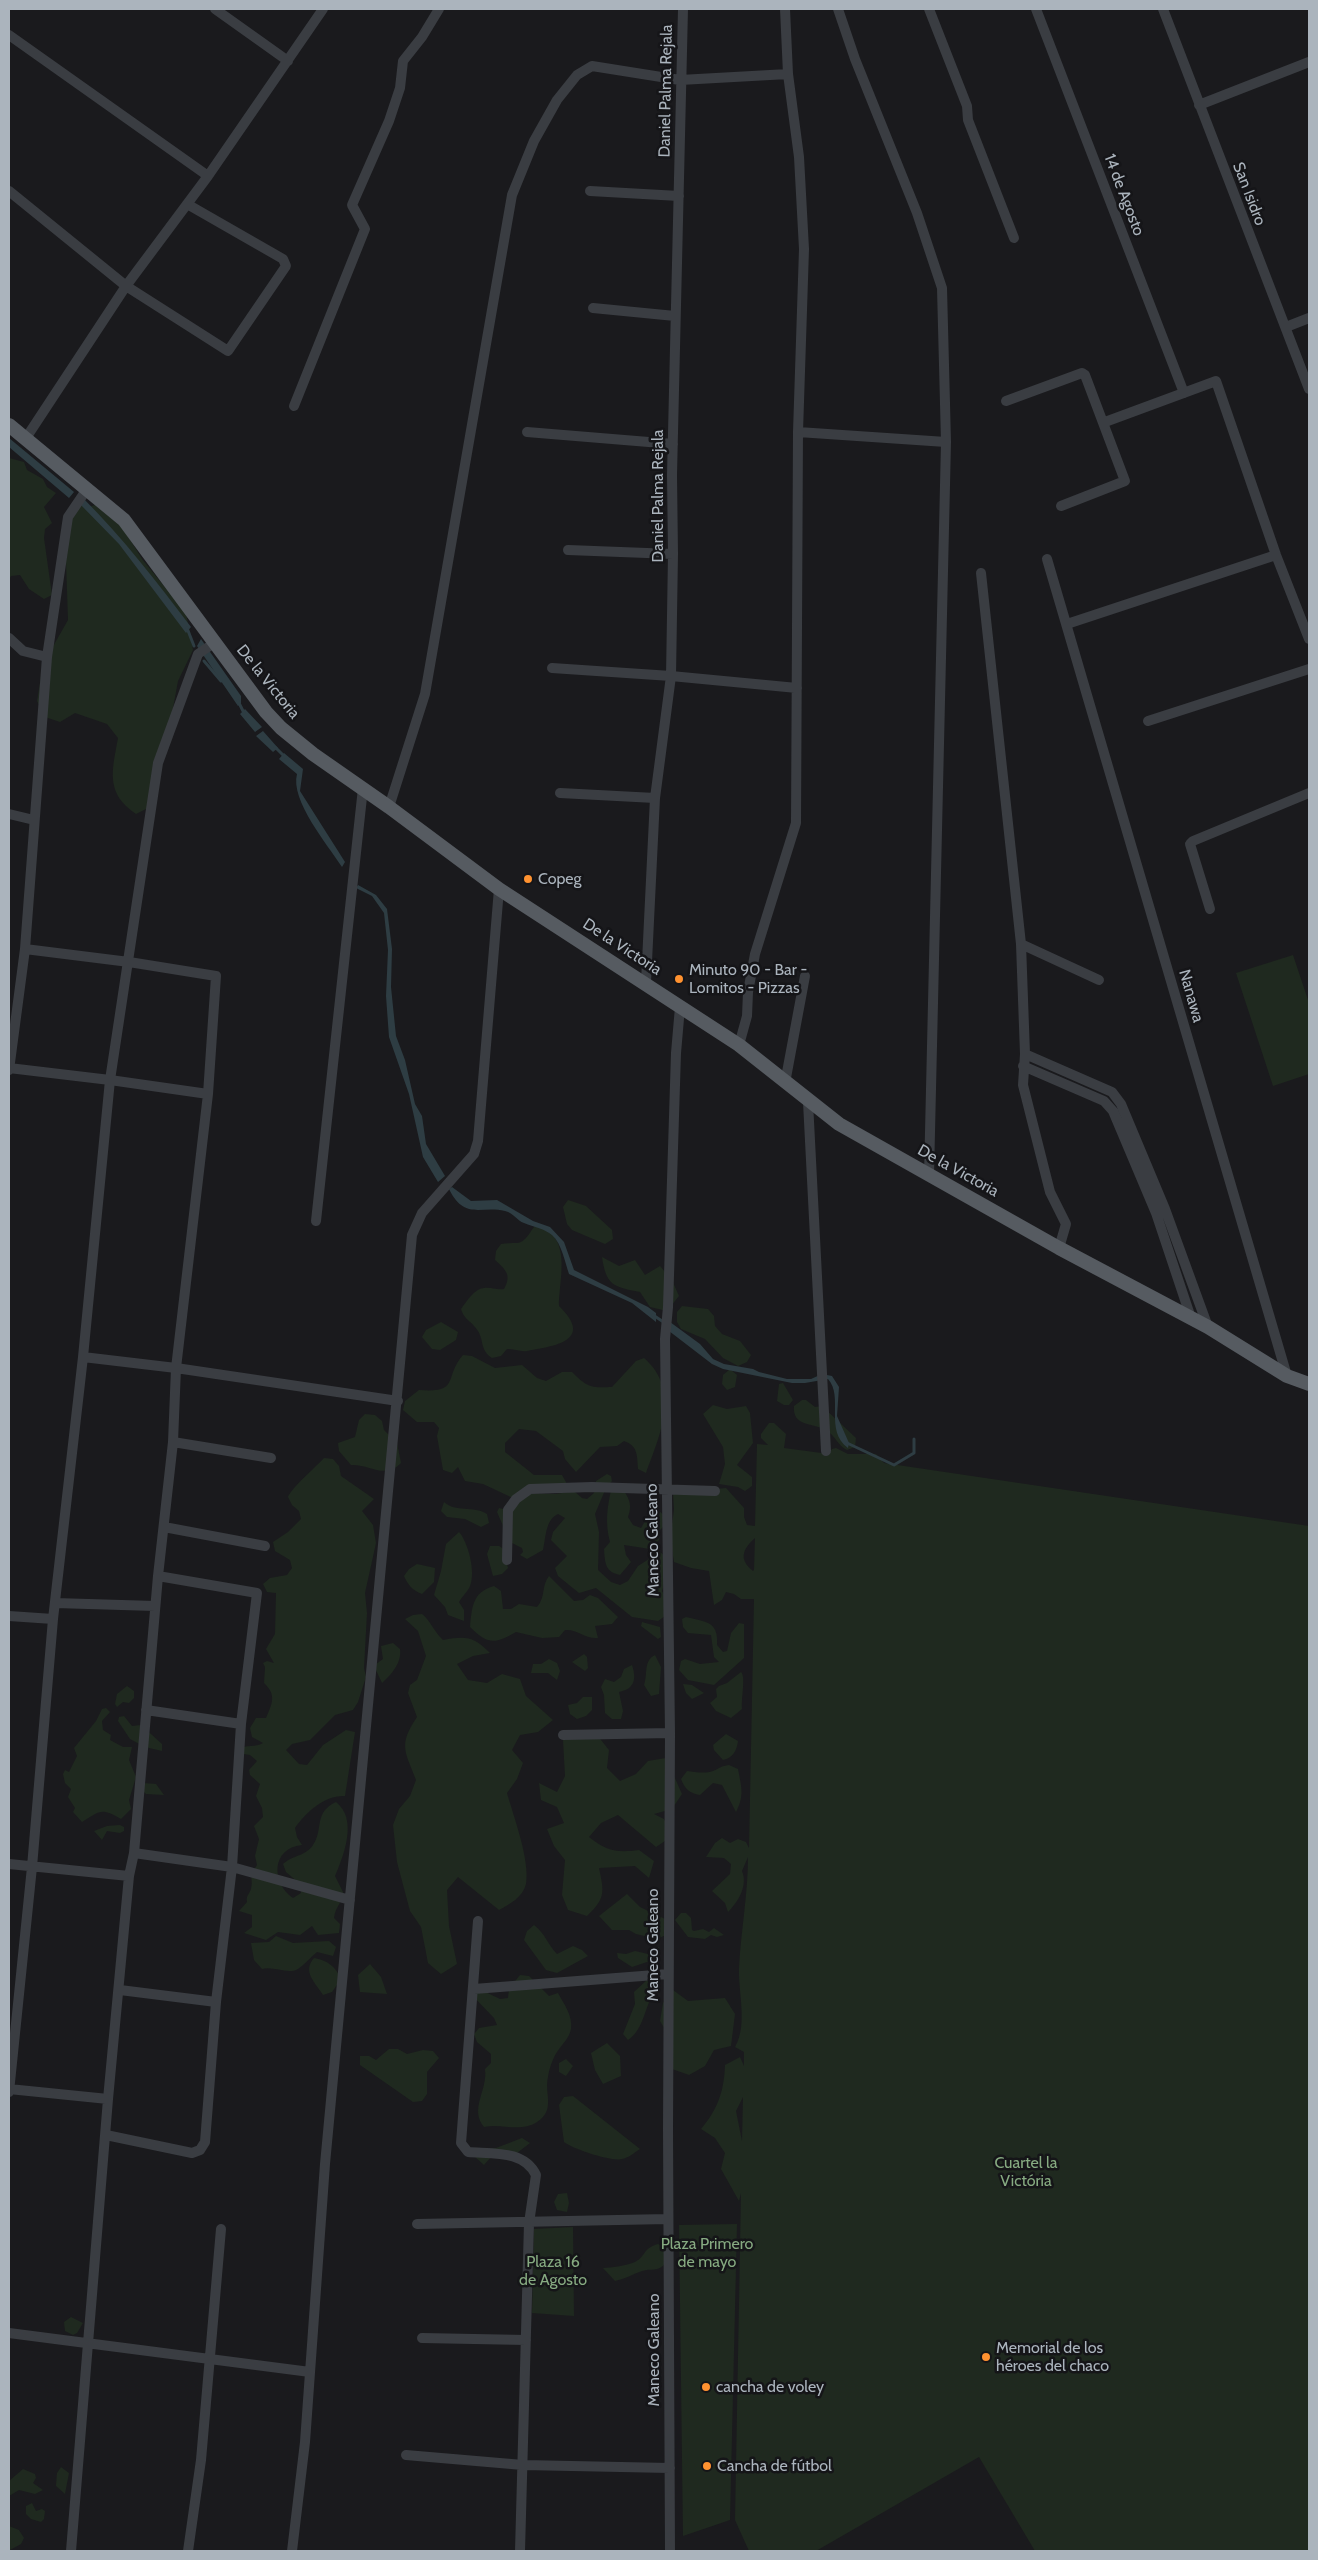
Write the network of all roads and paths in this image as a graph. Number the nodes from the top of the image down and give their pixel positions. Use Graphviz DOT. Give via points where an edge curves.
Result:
graph roads {
  1 [pos="215,9"];
  2 [pos="323,9"];
  3 [pos="439,9"];
  4 [pos="683,9"];
  5 [pos="838,9"];
  6 [pos="929,9"];
  7 [pos="1036,9"];
  8 [pos="1163,9"];
  9 [pos="789,10"];
  10 [pos="9,34"];
  11 [pos="288,60"];
  12 [pos="1309,62"];
  13 [pos="788,74"];
  14 [pos="680,80"];
  15 [pos="1199,105"];
  16 [pos="208,176"];
  17 [pos="9,191"];
  18 [pos="590,191"];
  19 [pos="680,196"];
  20 [pos="187,204"];
  21 [pos="1014,238"];
  22 [pos="126,286"];
  23 [pos="593,308"];
  24 [pos="676,316"];
  25 [pos="1309,318"];
  26 [pos="1286,327"];
  27 [pos="1309,389"];
  28 [pos="1184,393"];
  29 [pos="1006,401"];
  30 [pos="294,406"];
  31 [pos="1105,422"];
  32 [pos="9,425"];
  33 [pos="527,432"];
  34 [pos="798,432"];
  35 [pos="26,438"];
  36 [pos="946,442"];
  37 [pos="673,444"];
  38 [pos="87,489"];
  39 [pos="1061,506"];
  40 [pos="568,550"];
  41 [pos="673,554"];
  42 [pos="1276,555"];
  43 [pos="1047,559"];
  44 [pos="981,573"];
  45 [pos="1066,624"];
  46 [pos="9,638"];
  47 [pos="1309,639"];
  48 [pos="214,642"];
  49 [pos="47,657"];
  50 [pos="552,668"];
  51 [pos="1309,668"];
  52 [pos="671,676"];
  53 [pos="797,688"];
  54 [pos="1148,721"];
  55 [pos="363,788"];
  56 [pos="1309,792"];
  57 [pos="560,793"];
  58 [pos="655,798"];
  59 [pos="390,807"];
  60 [pos="9,814"];
  61 [pos="34,820"];
  62 [pos="499,888"];
  63 [pos="1210,909"];
  64 [pos="1021,944"];
  65 [pos="25,949"];
  66 [pos="129,962"];
  67 [pos="805,976"];
  68 [pos="1099,980"];
  69 [pos="646,982"];
  70 [pos="680,1007"];
  71 [pos="11,1043"];
  72 [pos="739,1045"];
  73 [pos="1025,1054"];
  74 [pos="1023,1066"];
  75 [pos="9,1069"];
  76 [pos="110,1080"];
  77 [pos="785,1083"];
  78 [pos="1112,1092"];
  79 [pos="208,1094"];
  80 [pos="1104,1101"];
  81 [pos="808,1102"];
  82 [pos="929,1174"];
  83 [pos="316,1220"];
  84 [pos="1059,1248"];
  85 [pos="1190,1318"];
  86 [pos="1208,1327"];
  87 [pos="83,1357"];
  88 [pos="176,1368"];
  89 [pos="1287,1376"];
  90 [pos="1309,1384"];
  91 [pos="398,1401"];
  92 [pos="173,1442"];
  93 [pos="826,1451"];
  94 [pos="271,1458"];
  95 [pos="667,1490"];
  96 [pos="715,1491"];
  97 [pos="164,1527"];
  98 [pos="264,1546"];
  99 [pos="507,1560"];
  100 [pos="158,1576"];
  101 [pos="55,1603"];
  102 [pos="156,1606"];
  103 [pos="9,1616"];
  104 [pos="53,1619"];
  105 [pos="146,1710"];
  106 [pos="241,1724"];
  107 [pos="670,1733"];
  108 [pos="563,1736"];
  109 [pos="134,1853"];
  110 [pos="9,1864"];
  111 [pos="32,1867"];
  112 [pos="232,1867"];
  113 [pos="129,1876"];
  114 [pos="350,1900"];
  115 [pos="478,1921"];
  116 [pos="668,1974"];
  117 [pos="474,1989"];
  118 [pos="120,1990"];
  119 [pos="216,2002"];
  120 [pos="9,2090"];
  121 [pos="108,2099"];
  122 [pos="106,2135"];
  123 [pos="668,2219"];
  124 [pos="529,2223"];
  125 [pos="417,2224"];
  126 [pos="221,2229"];
  127 [pos="9,2333"];
  128 [pos="422,2338"];
  129 [pos="526,2340"];
  130 [pos="88,2342"];
  131 [pos="210,2359"];
  132 [pos="310,2372"];
  133 [pos="406,2455"];
  134 [pos="524,2465"];
  135 [pos="670,2468"];
  136 [pos="71,2551"];
  137 [pos="188,2551"];
  138 [pos="292,2551"];
  139 [pos="520,2551"];
  140 [pos="670,2551"];
  1 -- 11 [label="street"];
  2 -- 11 [label="street"];
  3 -- 30 [label="street" via="401,67 400,88 352,205 364,229"];
  4 -- 14 [label="street, Daniel Palma Rejala"];
  5 -- 36 [label="street" via="855,60 917,213 942,288"];
  6 -- 21 [label="street"];
  7 -- 28 [label="street, 14 de Agosto"];
  8 -- 15 [label="street, San Isidro"];
  9 -- 13 [label="street"];
  10 -- 16 [label="street"];
  11 -- 16 [label="street"];
  12 -- 15 [label="street"];
  13 -- 14 [label="street"];
  13 -- 34 [label="street" via="799,157 804,249"];
  14 -- 19 [label="street, Daniel Palma Rejala"];
  14 -- 59 [label="street" via="592,66 577,75 557,100 534,141 512,195 425,694"];
  15 -- 26 [label="street, San Isidro"];
  16 -- 20 [label="street"];
  17 -- 22 [label="street"];
  18 -- 19 [label="street"];
  19 -- 24 [label="street, Daniel Palma Rejala"];
  20 -- 22 [label="street"];
  20 -- 22 [label="street" via="285,262 286,266 228,351"];
  22 -- 35 [label="street"];
  23 -- 24 [label="street"];
  24 -- 37 [label="street, Daniel Palma Rejala"];
  25 -- 26 [label="street"];
  26 -- 27 [label="street, San Isidro"];
  28 -- 31 [label="street"];
  28 -- 42 [label="street" via="1216,381"];
  29 -- 31 [label="street" via="1082,373"];
  31 -- 39 [label="street" via="1125,481"];
  32 -- 35 [label="main road, De la Victoria"];
  33 -- 37 [label="street"];
  34 -- 36 [label="street"];
  34 -- 53 [label="street"];
  35 -- 38 [label="main road, De la Victoria"];
  36 -- 82 [label="street"];
  37 -- 41 [label="street, Daniel Palma Rejala"];
  38 -- 48 [label="main road, De la Victoria" via="124,520"];
  38 -- 49 [label="street" via="68,517"];
  40 -- 41 [label="street"];
  41 -- 52 [label="street, Daniel Palma Rejala"];
  42 -- 45 [label="street"];
  42 -- 47 [label="street"];
  43 -- 45 [label="street, Nanawa"];
  44 -- 64 [label="street"];
  45 -- 89 [label="street, Nanawa"];
  46 -- 49 [label="street" via="24,651"];
  48 -- 55 [label="main road, De la Victoria" via="281,728"];
  48 -- 66 [label="street" via="198,654 158,763"];
  49 -- 61 [label="street"];
  50 -- 52 [label="street"];
  51 -- 54 [label="street"];
  52 -- 53 [label="street"];
  52 -- 58 [label="street, Daniel Palma Rejala"];
  53 -- 72 [label="street" via="796,823 755,954"];
  55 -- 59 [label="main road, De la Victoria"];
  55 -- 83 [label="street"];
  56 -- 63 [label="street" via="1193,840 1190,844"];
  57 -- 58 [label="street"];
  58 -- 69 [label="street, Daniel Palma Rejala"];
  59 -- 62 [label="main road, De la Victoria"];
  60 -- 61 [label="street"];
  61 -- 65 [label="street"];
  62 -- 69 [label="main road, De la Victoria"];
  62 -- 91 [label="street" via="478,1141 474,1154 422,1213 412,1235"];
  64 -- 68 [label="street"];
  64 -- 73 [label="street"];
  65 -- 66 [label="street"];
  65 -- 71 [label="street"];
  66 -- 76 [label="street"];
  66 -- 79 [label="street" via="216,976"];
  67 -- 77 [label="street"];
  69 -- 70 [label="main road, De la Victoria"];
  70 -- 72 [label="main road, De la Victoria"];
  70 -- 95 [label="street, Maneco Galeano" via="665,1339"];
  71 -- 75 [label="street"];
  72 -- 77 [label="main road, De la Victoria"];
  73 -- 74 [label="street"];
  73 -- 78 [label="street"];
  74 -- 80 [label="street"];
  74 -- 84 [label="street" via="1023,1085 1050,1192 1066,1224"];
  75 -- 76 [label="street"];
  76 -- 79 [label="street"];
  76 -- 87 [label="street"];
  77 -- 81 [label="main road, De la Victoria"];
  78 -- 80 [label="street"];
  78 -- 86 [label="street" via="1121,1104 1162,1200"];
  79 -- 88 [label="street"];
  80 -- 85 [label="street" via="1113,1111 1156,1213"];
  81 -- 82 [label="main road, De la Victoria" via="839,1124"];
  81 -- 93 [label="street"];
  82 -- 84 [label="main road, De la Victoria"];
  84 -- 85 [label="main road, De la Victoria"];
  85 -- 86 [label="main road, De la Victoria"];
  86 -- 89 [label="main road, De la Victoria"];
  87 -- 88 [label="street"];
  87 -- 101 [label="street"];
  88 -- 91 [label="street"];
  88 -- 92 [label="street"];
  89 -- 90 [label="main road, De la Victoria"];
  91 -- 114 [label="street"];
  92 -- 94 [label="street"];
  92 -- 97 [label="street"];
  95 -- 96 [label="street"];
  95 -- 99 [label="street" via="530,1489 508,1510"];
  95 -- 107 [label="street, Maneco Galeano"];
  97 -- 98 [label="street"];
  97 -- 100 [label="street"];
  100 -- 102 [label="street"];
  100 -- 106 [label="street" via="257,1593"];
  101 -- 102 [label="street"];
  101 -- 104 [label="street"];
  102 -- 105 [label="street"];
  103 -- 104 [label="street"];
  104 -- 111 [label="street"];
  105 -- 106 [label="street"];
  105 -- 109 [label="street"];
  106 -- 112 [label="street"];
  107 -- 108 [label="street"];
  107 -- 116 [label="street, Maneco Galeano"];
  109 -- 112 [label="street"];
  109 -- 113 [label="street"];
  110 -- 111 [label="street"];
  111 -- 113 [label="street"];
  111 -- 120 [label="street"];
  112 -- 114 [label="street"];
  112 -- 119 [label="street"];
  113 -- 118 [label="street"];
  114 -- 132 [label="street" via="324,2164"];
  115 -- 117 [label="street"];
  116 -- 117 [label="street"];
  116 -- 123 [label="street, Maneco Galeano"];
  117 -- 124 [label="street" via="461,2143 468,2152 516,2156 529,2165 536,2175"];
  118 -- 119 [label="street"];
  118 -- 121 [label="street"];
  119 -- 122 [label="street" via="205,2142 200,2150 192,2153"];
  120 -- 121 [label="street"];
  121 -- 122 [label="street"];
  122 -- 130 [label="street"];
  123 -- 124 [label="street"];
  123 -- 135 [label="street, Maneco Galeano"];
  124 -- 125 [label="street"];
  124 -- 129 [label="street"];
  126 -- 131 [label="street"];
  127 -- 130 [label="street"];
  128 -- 129 [label="street"];
  129 -- 134 [label="street"];
  130 -- 131 [label="street"];
  130 -- 136 [label="street"];
  131 -- 132 [label="street"];
  131 -- 137 [label="street" via="201,2460"];
  132 -- 138 [label="street"];
  133 -- 134 [label="street"];
  134 -- 135 [label="street"];
  134 -- 139 [label="street"];
  135 -- 140 [label="street, Maneco Galeano"];
}
